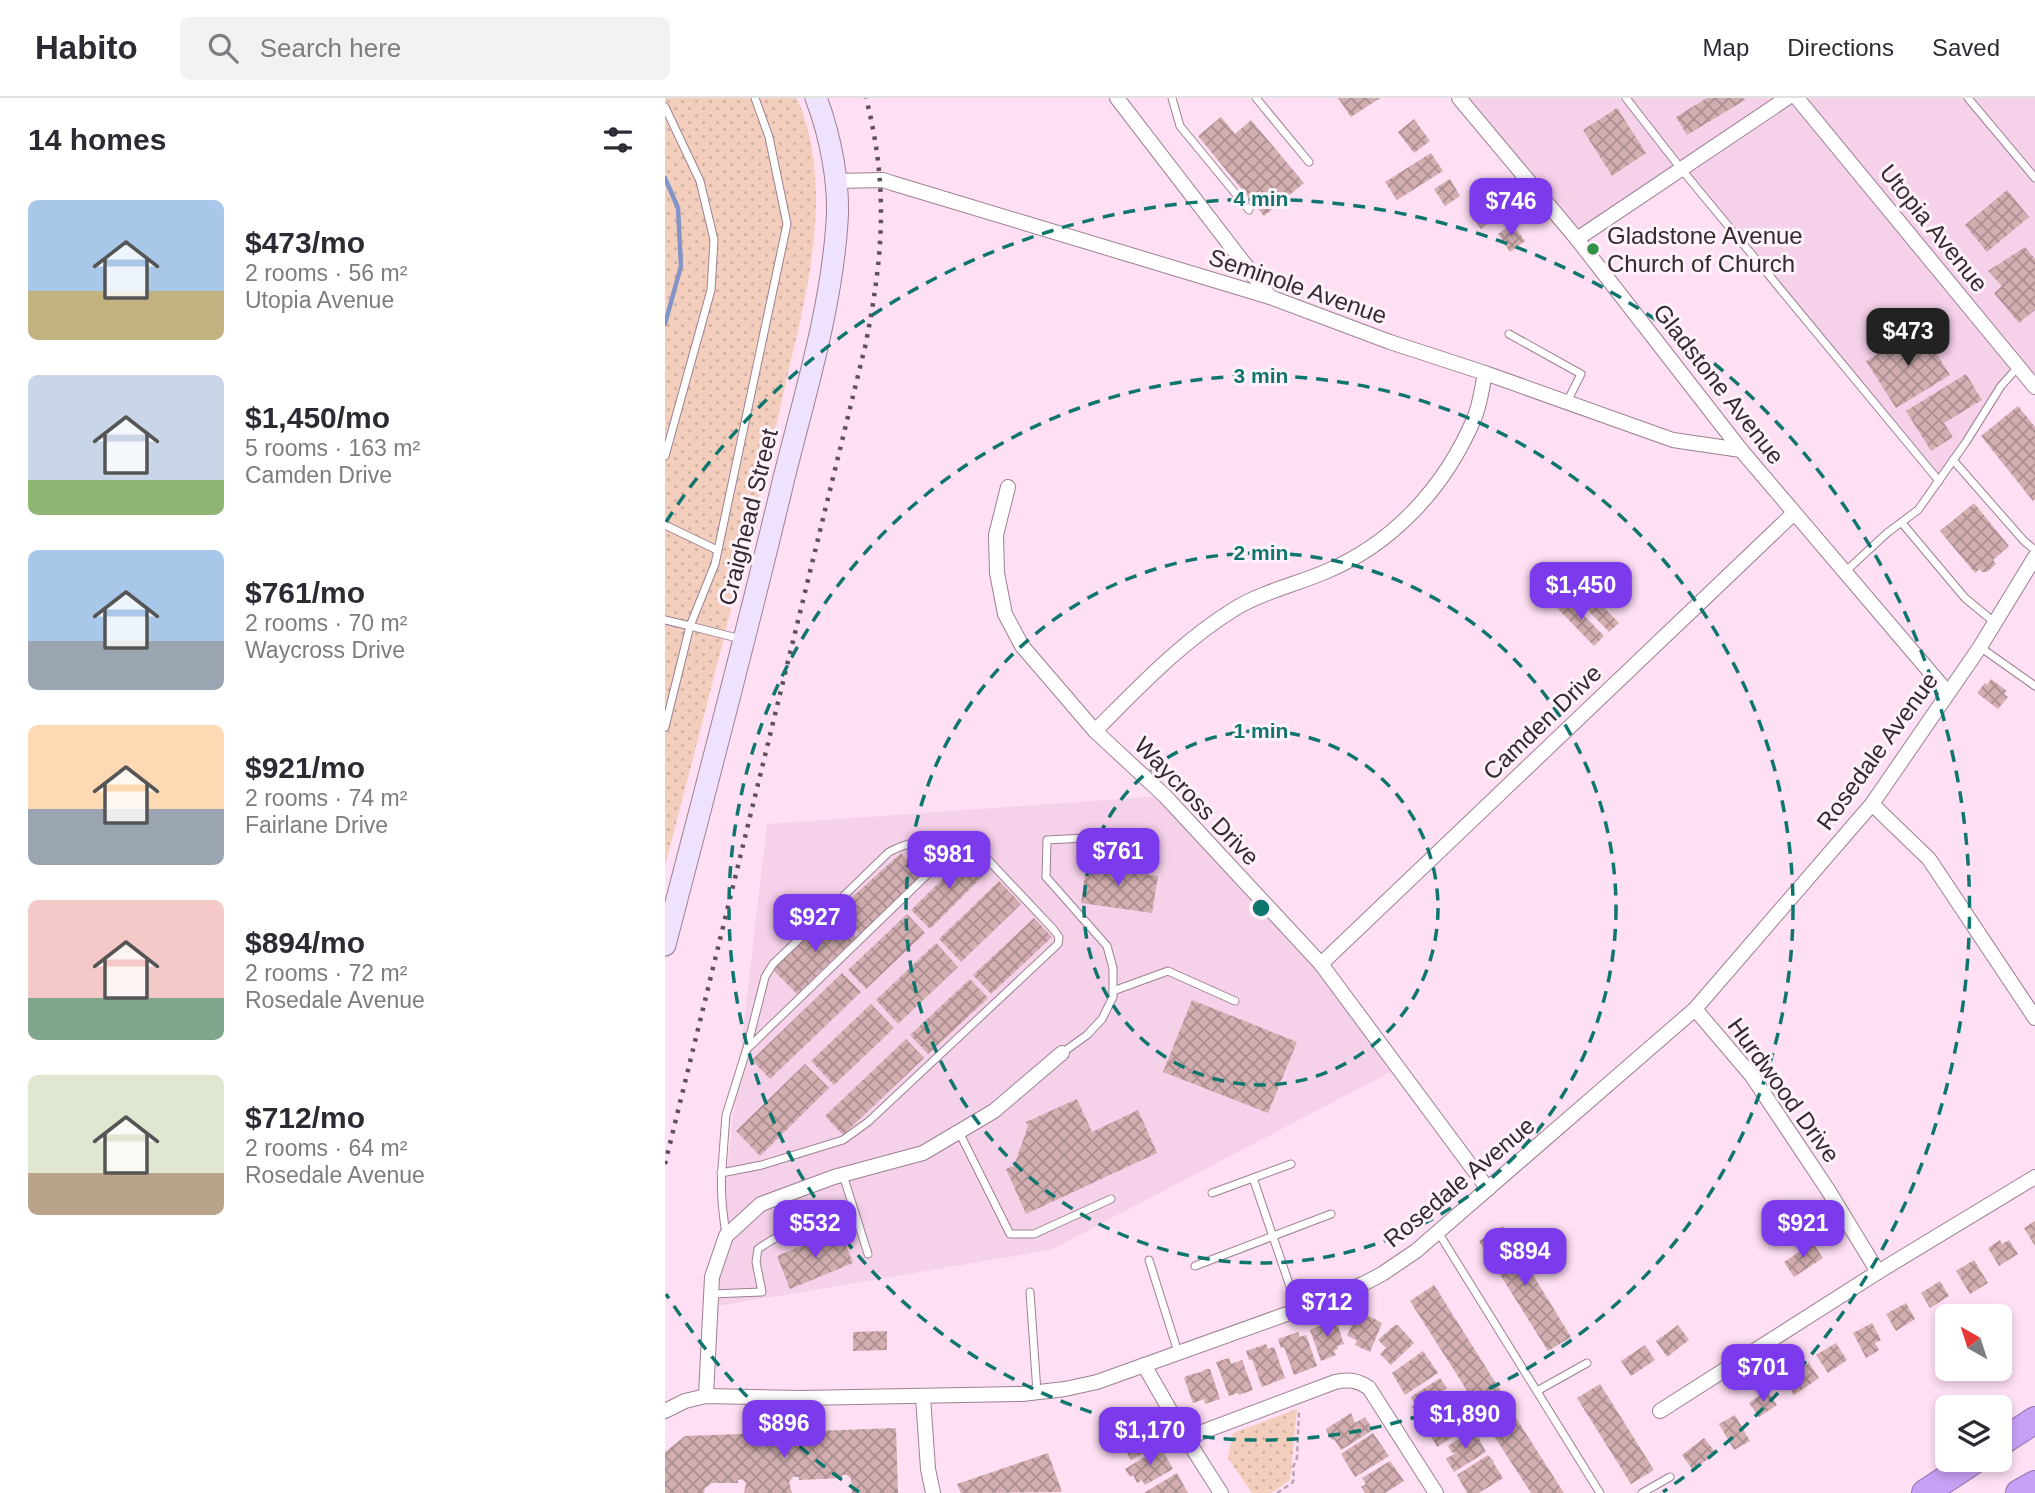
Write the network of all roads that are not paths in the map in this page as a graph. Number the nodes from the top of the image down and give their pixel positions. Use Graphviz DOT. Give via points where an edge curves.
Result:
graph roads {
  1 [pos="755,98"];
  2 [pos="816,98"];
  3 [pos="1117,98"];
  4 [pos="1172,98"];
  5 [pos="1256,98"];
  6 [pos="1459,98"];
  7 [pos="1626,98"];
  8 [pos="1787,98"];
  9 [pos="1797,98"];
  10 [pos="1968,98"];
  11 [pos="665,107"];
  12 [pos="1309,162"];
  13 [pos="1682,170"];
  14 [pos="2035,178"];
  15 [pos="836,181"];
  16 [pos="1249,210"];
  17 [pos="1577,239"];
  18 [pos="1270,297"];
  19 [pos="1509,334"];
  20 [pos="2018,367"];
  21 [pos="1485,373"];
  22 [pos="2035,387"];
  23 [pos="1567,402"];
  24 [pos="1741,450"];
  25 [pos="665,456"];
  26 [pos="1953,460"];
  27 [pos="1939,481"];
  28 [pos="1008,487"];
  29 [pos="1794,513"];
  30 [pos="1902,523"];
  31 [pos="665,525"];
  32 [pos="717,550"];
  33 [pos="2035,550"];
  34 [pos="2035,557"];
  35 [pos="1844,572"];
  36 [pos="665,620"];
  37 [pos="1994,622"];
  38 [pos="690,626"];
  39 [pos="745,640"];
  40 [pos="1980,647"];
  41 [pos="2035,686"];
  42 [pos="1948,693"];
  43 [pos="665,727"];
  44 [pos="1095,731"];
  45 [pos="1872,804"];
  46 [pos="962,841"];
  47 [pos="1147,862"];
  48 [pos="665,945"];
  49 [pos="1321,964"];
  50 [pos="1113,991"];
  51 [pos="1235,1001"];
  52 [pos="1695,1009"];
  53 [pos="2035,1018"];
  54 [pos="747,1048"];
  55 [pos="1062,1053"];
  56 [pos="958,1131"];
  57 [pos="1291,1164"];
  58 [pos="721,1173"];
  59 [pos="843,1175"];
  60 [pos="2035,1177"];
  61 [pos="1253,1178"];
  62 [pos="1488,1189"];
  63 [pos="1212,1193"];
  64 [pos="1111,1199"];
  65 [pos="853,1208"];
  66 [pos="1331,1214"];
  67 [pos="1438,1232"];
  68 [pos="726,1236"];
  69 [pos="1273,1236"];
  70 [pos="868,1254"];
  71 [pos="1149,1260"];
  72 [pos="1195,1266"];
  73 [pos="1878,1272"];
  74 [pos="1030,1292"];
  75 [pos="711,1294"];
  76 [pos="1298,1310"];
  77 [pos="1178,1352"];
  78 [pos="1587,1363"];
  79 [pos="1144,1365"];
  80 [pos="1537,1391"];
  81 [pos="1037,1393"];
  82 [pos="706,1396"];
  83 [pos="923,1396"];
  84 [pos="1660,1410"];
  85 [pos="665,1411"];
  86 [pos="2035,1420"];
  87 [pos="2012,1435"];
  88 [pos="1186,1438"];
  89 [pos="1957,1472"];
  90 [pos="1669,1477"];
  91 [pos="2035,1484"];
  92 [pos="933,1493"];
  93 [pos="1221,1493"];
  94 [pos="1436,1493"];
  95 [pos="1600,1493"];
  96 [pos="1643,1493"];
  97 [pos="1925,1493"];
  98 [pos="2019,1493"];
  1 -- 32 [label="lane" via="769,137 787,224"];
  2 -- 15 [label="street, Craighead Street"];
  3 -- 18 [label="street"];
  4 -- 16 [label="lane" via="1180,126"];
  5 -- 12 [label="lane"];
  6 -- 17 [label="street, Gladstone Avenue"];
  7 -- 13 [label="lane"];
  8 -- 13 [label="street"];
  9 -- 20 [label="street, Utopia Avenue"];
  10 -- 14 [label="lane"];
  11 -- 25 [label="lane" via="700,181 714,240 711,290"];
  13 -- 17 [label="street"];
  13 -- 27 [label="lane"];
  15 -- 18 [label="street, Seminole Avenue" via="883,180"];
  15 -- 39 [label="street, Craighead Street" via="837,221 828,299"];
  17 -- 24 [label="street, Gladstone Avenue"];
  18 -- 21 [label="street, Seminole Avenue"];
  19 -- 23 [label="lane" via="1581,374"];
  20 -- 22 [label="street, Utopia Avenue"];
  20 -- 26 [label="lane"];
  21 -- 23 [label="street, Seminole Avenue"];
  21 -- 44 [label="street" via="1475,417 1448,470 1410,517 1376,545 1327,572 1238,606 1158,667"];
  23 -- 24 [label="street, Seminole Avenue" via="1674,440"];
  24 -- 29 [label="street, Gladstone Avenue"];
  26 -- 27 [label="lane"];
  26 -- 33 [label="lane"];
  27 -- 30 [label="lane"];
  28 -- 44 [label="street, Waycross Drive" via="996,535 1005,614 1022,646"];
  29 -- 35 [label="street, Gladstone Avenue"];
  29 -- 49 [label="street, Camden Drive"];
  30 -- 35 [label="lane"];
  30 -- 37 [label="lane" via="1965,598"];
  31 -- 32 [label="lane"];
  32 -- 38 [label="lane"];
  34 -- 37 [label="street, Rosedale Avenue"];
  35 -- 42 [label="street, Gladstone Avenue"];
  36 -- 38 [label="lane"];
  37 -- 40 [label="street, Rosedale Avenue"];
  38 -- 39 [label="lane"];
  38 -- 43 [label="lane"];
  39 -- 48 [label="street, Craighead Street"];
  40 -- 41 [label="lane"];
  40 -- 42 [label="street, Rosedale Avenue"];
  42 -- 45 [label="street, Rosedale Avenue"];
  44 -- 49 [label="street, Waycross Drive" via="1165,796"];
  45 -- 52 [label="street, Rosedale Avenue"];
  45 -- 53 [label="street" via="1929,859"];
  46 -- 54 [label="lane"];
  46 -- 54 [label="lane" via="934,840 889,852 773,964 765,977"];
  46 -- 58 [label="lane" via="974,845 994,865 1054,930 1058,944 868,1122 843,1140"];
  47 -- 50 [label="lane" via="1124,836 1047,840 1046,877 1107,946"];
  49 -- 62 [label="street, Waycross Drive"];
  50 -- 51 [label="lane" via="1168,971"];
  50 -- 55 [label="lane" via="1102,1019"];
  52 -- 62 [label="street, Rosedale Avenue"];
  52 -- 73 [label="street, Hurdwood Drive" via="1752,1076"];
  54 -- 58 [label="lane" via="726,1115"];
  55 -- 56 [label="street" via="994,1111"];
  56 -- 59 [label="street" via="923,1153"];
  56 -- 64 [label="lane" via="1010,1234 1034,1234"];
  57 -- 61 [label="lane"];
  58 -- 68 [label="lane"];
  59 -- 65 [label="lane"];
  59 -- 68 [label="street" via="761,1204"];
  60 -- 73 [label="street"];
  61 -- 63 [label="lane"];
  61 -- 69 [label="lane"];
  62 -- 67 [label="street, Rosedale Avenue"];
  65 -- 70 [label="lane"];
  65 -- 75 [label="lane" via="813,1221 758,1249 762,1292"];
  66 -- 69 [label="lane"];
  67 -- 76 [label="street, Rosedale Avenue" via="1383,1275"];
  67 -- 80 [label="lane"];
  68 -- 75 [label="street"];
  69 -- 72 [label="lane"];
  69 -- 76 [label="lane"];
  71 -- 77 [label="lane"];
  73 -- 84 [label="street"];
  74 -- 81 [label="lane"];
  75 -- 82 [label="street"];
  76 -- 77 [label="street, Rosedale Avenue"];
  77 -- 79 [label="street, Rosedale Avenue"];
  78 -- 80 [label="lane"];
  79 -- 81 [label="street, Rosedale Avenue" via="1097,1382"];
  79 -- 88 [label="street"];
  80 -- 95 [label="lane"];
  81 -- 83 [label="street, Rosedale Avenue"];
  82 -- 83 [label="street, Rosedale Avenue"];
  82 -- 85 [label="street, Rosedale Avenue"];
  83 -- 92 [label="street"];
  86 -- 87 [label="highway"];
  88 -- 93 [label="street"];
  88 -- 94 [label="street" via="1343,1380 1354,1381 1374,1394"];
  89 -- 97 [label="highway"];
  90 -- 96 [label="lane"];
  91 -- 98 [label="highway"];
}
